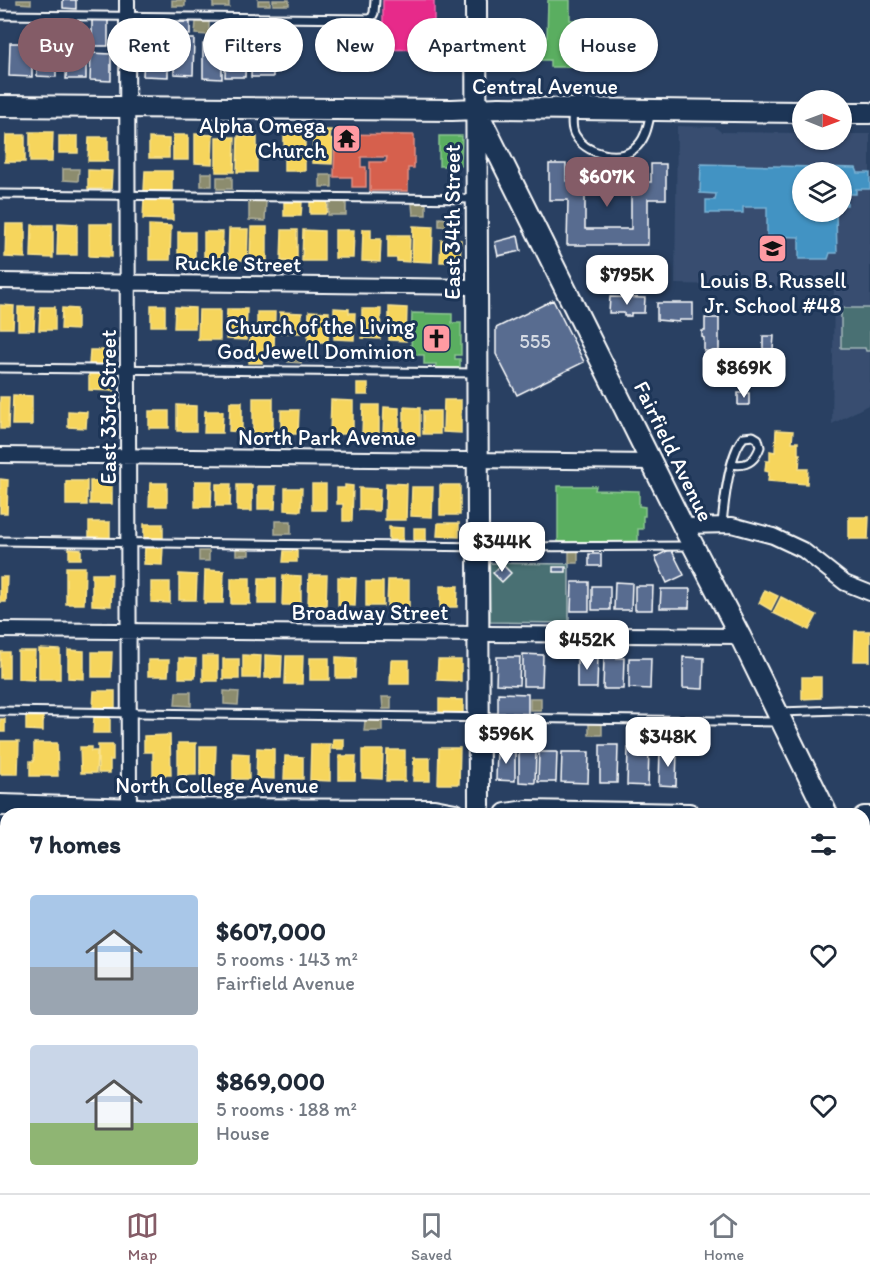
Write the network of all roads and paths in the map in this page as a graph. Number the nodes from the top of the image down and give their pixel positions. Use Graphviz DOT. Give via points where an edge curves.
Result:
graph roads {
  1 [pos="127,0"];
  2 [pos="375,0"];
  3 [pos="476,0"];
  4 [pos="0,15"];
  5 [pos="127,15"];
  6 [pos="0,106"];
  7 [pos="127,107"];
  8 [pos="476,109"];
  9 [pos="573,109"];
  10 [pos="651,110"];
  11 [pos="792,112"];
  12 [pos="852,113"];
  13 [pos="870,113"];
  14 [pos="0,194"];
  15 [pos="129,195"];
  16 [pos="476,199"];
  17 [pos="0,281"];
  18 [pos="129,283"];
  19 [pos="476,286"];
  20 [pos="0,368"];
  21 [pos="129,370"];
  22 [pos="476,373"];
  23 [pos="0,455"];
  24 [pos="129,457"];
  25 [pos="477,459"];
  26 [pos="653,462"];
  27 [pos="732,464"];
  28 [pos="722,524"];
  29 [pos="683,526"];
  30 [pos="0,541"];
  31 [pos="129,541"];
  32 [pos="694,546"];
  33 [pos="478,547"];
  34 [pos="870,593"];
  35 [pos="0,630"];
  36 [pos="129,631"];
  37 [pos="479,633"];
  38 [pos="740,636"];
  39 [pos="0,711"];
  40 [pos="870,711"];
  41 [pos="129,714"];
  42 [pos="780,717"];
  43 [pos="479,719"];
  44 [pos="0,805"];
  45 [pos="479,805"];
  46 [pos="55,808"];
  47 [pos="129,808"];
  48 [pos="441,808"];
  49 [pos="514,808"];
  50 [pos="824,808"];
  1 -- 5 [label="street, East 33rd Street"];
  2 -- 5 [label="lane" via="371,19"];
  3 -- 8 [label="street, East 34th Street"];
  4 -- 5 [label="lane"];
  5 -- 7 [label="street, East 33rd Street"];
  6 -- 7 [label="street, Central Avenue"];
  7 -- 8 [label="street, Central Avenue"];
  7 -- 15 [label="street, East 33rd Street"];
  8 -- 9 [label="street, Central Avenue"];
  8 -- 16 [label="street, East 34th Street"];
  8 -- 26 [label="street, Fairfield Avenue"];
  9 -- 10 [label="street, Central Avenue"];
  9 -- 10 [label="lane" via="575,135 595,152 608,155 634,149 645,135"];
  10 -- 11 [label="street, Central Avenue"];
  12 -- 13 [label="street"];
  14 -- 15 [label="lane"];
  15 -- 16 [label="lane"];
  15 -- 18 [label="street, East 33rd Street"];
  16 -- 19 [label="street, East 34th Street"];
  17 -- 18 [label="street, Ruckle Street"];
  18 -- 19 [label="street, Ruckle Street"];
  18 -- 21 [label="street, East 33rd Street"];
  19 -- 22 [label="street, East 34th Street"];
  20 -- 21 [label="lane"];
  21 -- 22 [label="lane"];
  21 -- 24 [label="street, East 33rd Street"];
  22 -- 25 [label="street, East 34th Street"];
  23 -- 24 [label="street, North Park Avenue"];
  24 -- 25 [label="street, North Park Avenue"];
  24 -- 31 [label="street, East 33rd Street"];
  25 -- 26 [label="street, North Park Avenue"];
  25 -- 33 [label="street, East 34th Street"];
  26 -- 29 [label="street, Fairfield Avenue"];
  27 -- 27 [label="lane" via="738,442 744,436 758,439 760,447 752,460"];
  27 -- 28 [label="lane"];
  28 -- 29 [label="street"];
  28 -- 34 [label="street" via="779,538 802,550 845,583"];
  29 -- 32 [label="street, Fairfield Avenue"];
  30 -- 31 [label="lane"];
  31 -- 33 [label="lane"];
  31 -- 36 [label="street, East 33rd Street"];
  32 -- 33 [label="lane"];
  32 -- 38 [label="street, Fairfield Avenue"];
  33 -- 37 [label="street, East 34th Street"];
  35 -- 36 [label="street, Broadway Street"];
  36 -- 37 [label="street, Broadway Street"];
  36 -- 41 [label="street, East 33rd Street"];
  37 -- 38 [label="street, Broadway Street"];
  37 -- 43 [label="street, East 34th Street"];
  38 -- 42 [label="street, Fairfield Avenue"];
  39 -- 41 [label="lane"];
  40 -- 42 [label="lane" via="839,710"];
  41 -- 43 [label="lane"];
  41 -- 47 [label="street, East 33rd Street"];
  42 -- 43 [label="lane"];
  42 -- 50 [label="street, Fairfield Avenue"];
  43 -- 45 [label="street, East 34th Street"];
  44 -- 46 [label="street, North College Avenue"];
  45 -- 48 [label="street, North College Avenue"];
  45 -- 49 [label="street, North College Avenue"];
}
